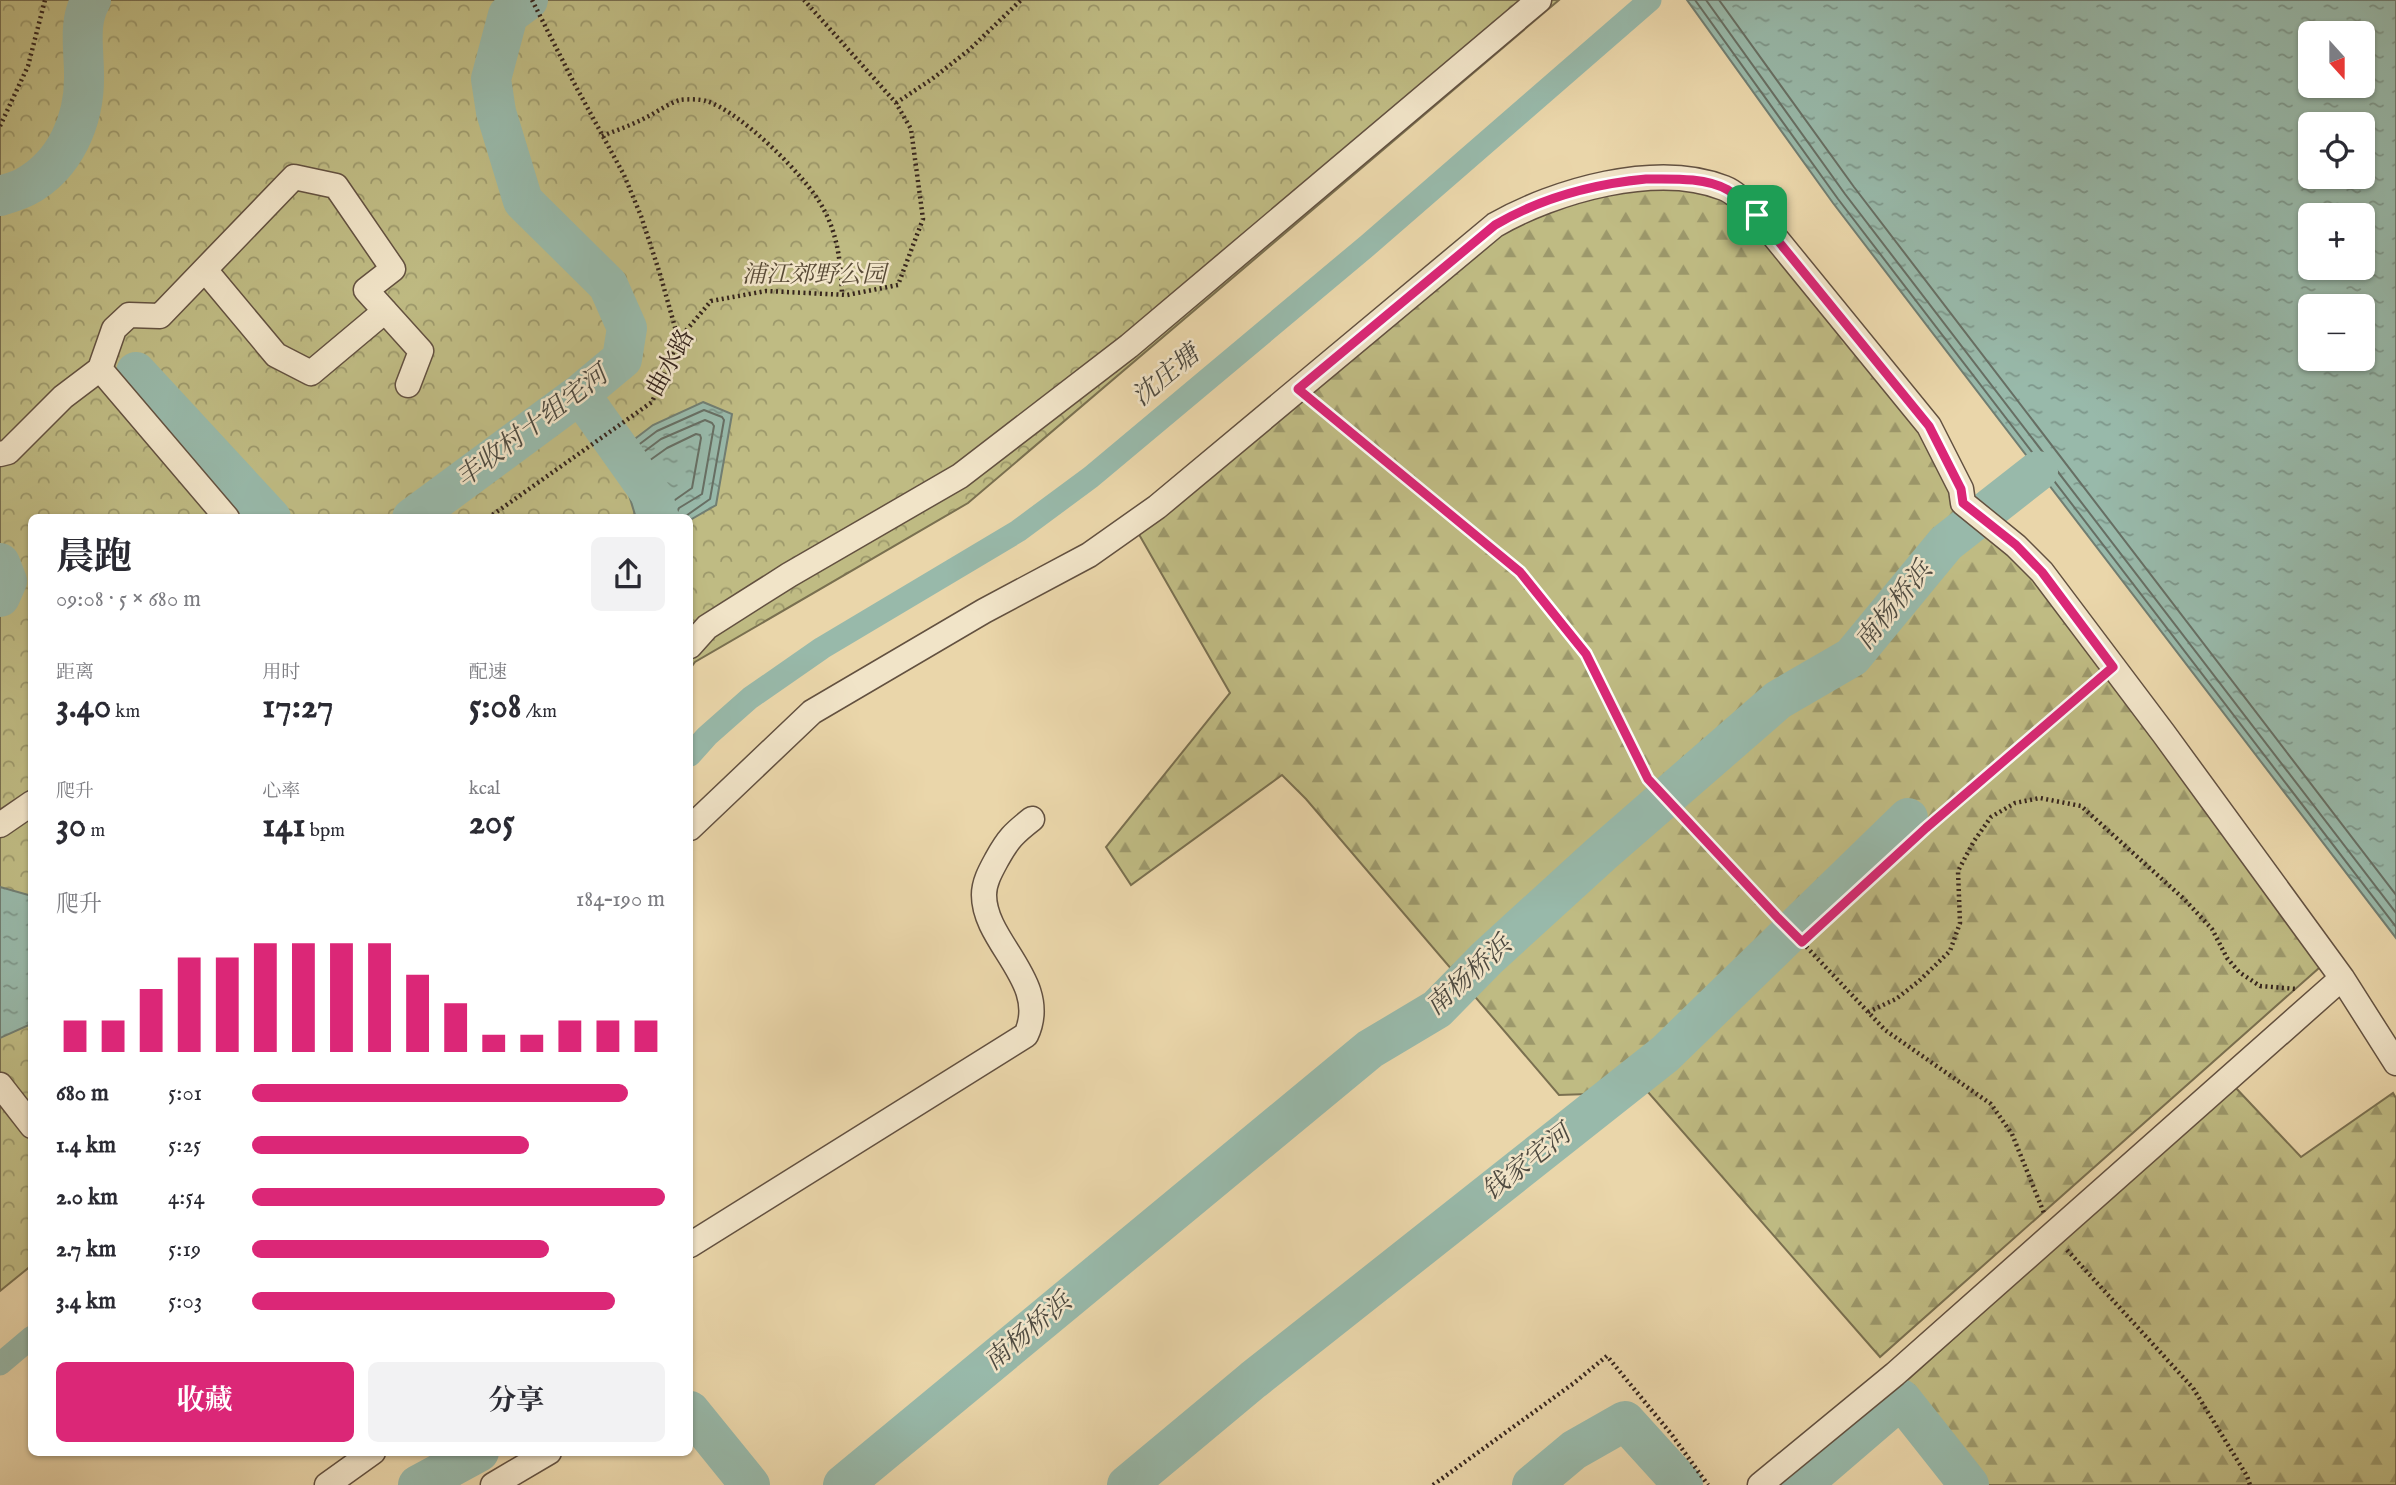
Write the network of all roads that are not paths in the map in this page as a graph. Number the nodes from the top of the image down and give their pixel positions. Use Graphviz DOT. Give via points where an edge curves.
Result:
graph roads {
  1 [pos="1539,0"];
  2 [pos="205,270"];
  3 [pos="385,311"];
  4 [pos="100,369"];
  5 [pos="408,385"];
  6 [pos="0,454"];
  7 [pos="223,514"];
  8 [pos="693,643"];
  9 [pos="28,806"];
  10 [pos="1032,819"];
  11 [pos="0,825"];
  12 [pos="693,825"];
  13 [pos="2333,985"];
  14 [pos="2396,1063"];
  15 [pos="1,1086"];
  16 [pos="28,1121"];
  17 [pos="693,1243"];
  18 [pos="367,1456"];
  19 [pos="542,1456"];
  20 [pos="327,1485"];
  21 [pos="493,1485"];
  22 [pos="1760,1485"];
  1 -- 8 [label="street" via="1129,346 971,468 789,575 707,627"];
  2 -- 3 [label="street" via="276,355 311,373"];
  2 -- 3 [label="street" via="294,177 336,186 393,269 366,290"];
  2 -- 4 [label="street" via="160,316 128,315 114,329"];
  3 -- 5 [label="street" via="421,351"];
  4 -- 6 [label="street" via="63,397 8,452"];
  4 -- 7 [label="street"];
  9 -- 11 [label="street"];
  10 -- 17 [label="street" via="1009,837 988,875 984,894 988,915 1023,979 1031,1004 1032,1022 1026,1035"];
  12 -- 13 [label="street" via="812,712 1089,555 1157,507 1495,225 1555,198 1609,183 1698,181 1725,188 1757,215 1929,426 1961,489 1963,503 2042,572"];
  13 -- 14 [label="street"];
  13 -- 22 [label="street" via="1895,1374"];
  15 -- 16 [label="street"];
  18 -- 20 [label="street"];
  19 -- 21 [label="street"];
}
